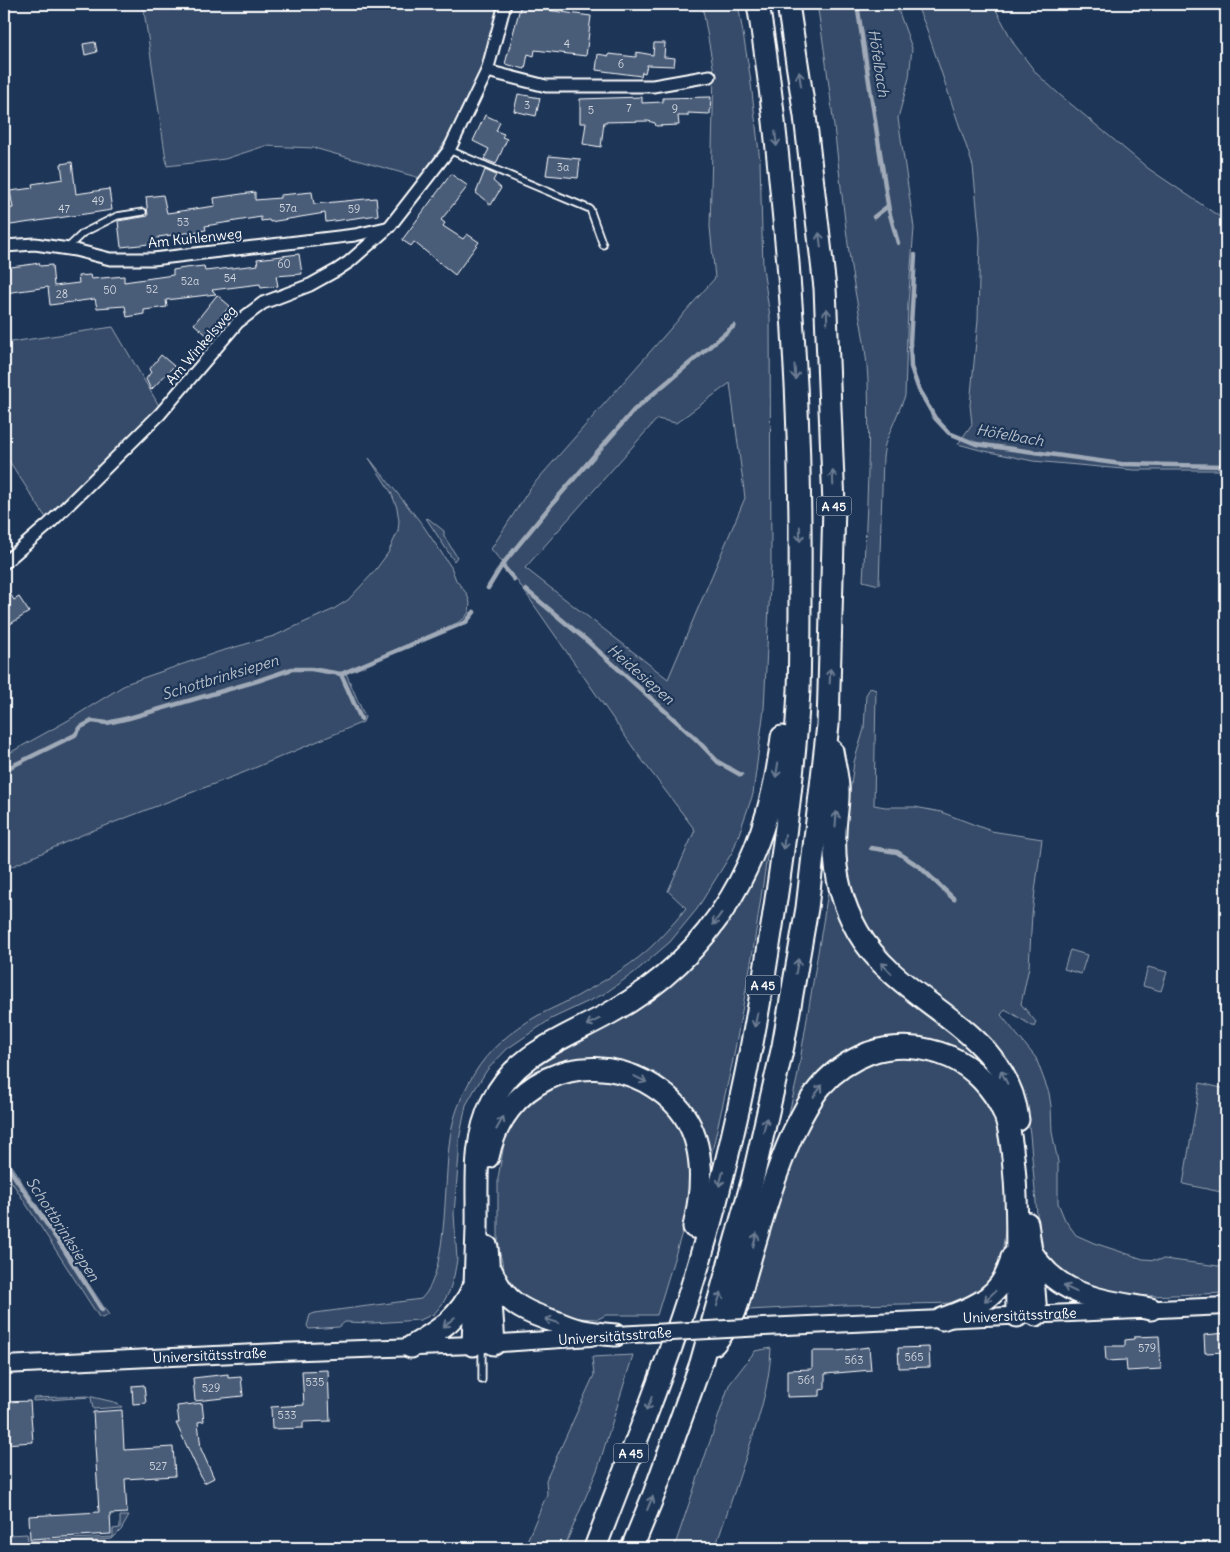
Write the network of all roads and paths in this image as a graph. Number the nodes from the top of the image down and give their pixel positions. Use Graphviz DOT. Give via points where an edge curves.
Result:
graph roads {
  1 [pos="505,4"];
  2 [pos="758,4"];
  3 [pos="788,4"];
  4 [pos="487,71"];
  5 [pos="710,76"];
  6 [pos="449,150"];
  7 [pos="143,212"];
  8 [pos="390,226"];
  9 [pos="603,245"];
  10 [pos="4,246"];
  11 [pos="66,249"];
  12 [pos="4,563"];
  13 [pos="800,602"];
  14 [pos="828,725"];
  15 [pos="1016,1237"];
  16 [pos="1031,1252"];
  17 [pos="489,1265"];
  18 [pos="474,1286"];
  19 [pos="1226,1306"];
  20 [pos="1151,1309"];
  21 [pos="1027,1315"];
  22 [pos="942,1319"];
  23 [pos="616,1335"];
  24 [pos="483,1345"];
  25 [pos="411,1347"];
  26 [pos="666,1358"];
  27 [pos="701,1363"];
  28 [pos="4,1365"];
  29 [pos="482,1380"];
  30 [pos="595,1548"];
  31 [pos="632,1548"];
  1 -- 4 [label="street, Am Winkelsweg"];
  2 -- 13 [label="highway, A 45, one-way" via="773,114 791,306 798,410"];
  14 -- 3 [label="highway, A 45, one-way" via="834,505 825,288"];
  4 -- 5 [label="street" via="546,86 653,86"];
  4 -- 6 [label="street, Am Winkelsweg"];
  6 -- 8 [label="street, Am Winkelsweg"];
  6 -- 9 [label="lane" via="590,209"];
  7 -- 11 [label="lane" via="117,216 83,233"];
  8 -- 11 [label="street, Am Kuhlenweg" via="355,235 153,259 110,259"];
  8 -- 12 [label="street, Am Winkelsweg" via="337,270 310,285 263,303 238,322 160,414 49,524"];
  10 -- 11 [label="street, Am Kuhlenweg" via="35,244"];
  13 -- 18 [label="highway, one-way" via="789,626 775,781 765,824 748,866 712,926 660,980 623,1006 542,1048 501,1085 487,1112 479,1144"];
  13 -- 26 [label="highway, A 45, one-way" via="799,690 790,801 765,975 722,1177 698,1267"];
  16 -- 14 [label="highway, one-way" via="1018,1116 1007,1081 984,1047 881,964 858,933 844,902 836,870 838,788"];
  27 -- 14 [label="highway, A 45, one-way" via="752,1182 783,1046 807,908"];
  15 -- 21 [label="highway"];
  15 -- 22 [label="highway, one-way" via="1010,1265 996,1290 968,1310"];
  27 -- 15 [label="highway, one-way" via="733,1317 772,1182 800,1120 821,1085 845,1064 860,1056 898,1047 939,1052 970,1069 991,1090 1004,1113 1010,1133"];
  20 -- 16 [label="highway, one-way" via="1073,1291 1048,1274"];
  16 -- 21 [label="highway"];
  23 -- 17 [label="highway, one-way" via="579,1330 519,1308 501,1290"];
  17 -- 24 [label="highway"];
  17 -- 26 [label="highway, one-way" via="485,1195 487,1162 494,1135 509,1109 531,1088 557,1074 590,1068 637,1077 666,1095 687,1120 701,1167 700,1204 672,1305"];
  18 -- 24 [label="highway"];
  18 -- 25 [label="highway, one-way" via="456,1316"];
  19 -- 20 [label="main road, Universitätsstraße"];
  20 -- 21 [label="main road, Universitätsstraße"];
  21 -- 22 [label="main road, Universitätsstraße"];
  22 -- 23 [label="main road, Universitätsstraße, bridge"];
  23 -- 24 [label="main road, Universitätsstraße"];
  24 -- 25 [label="main road, Universitätsstraße"];
  24 -- 29 [label="lane"];
  25 -- 28 [label="main road, Universitätsstraße"];
  26 -- 30 [label="highway, A 45, one-way"];
  31 -- 27 [label="highway, A 45, one-way"];
}
